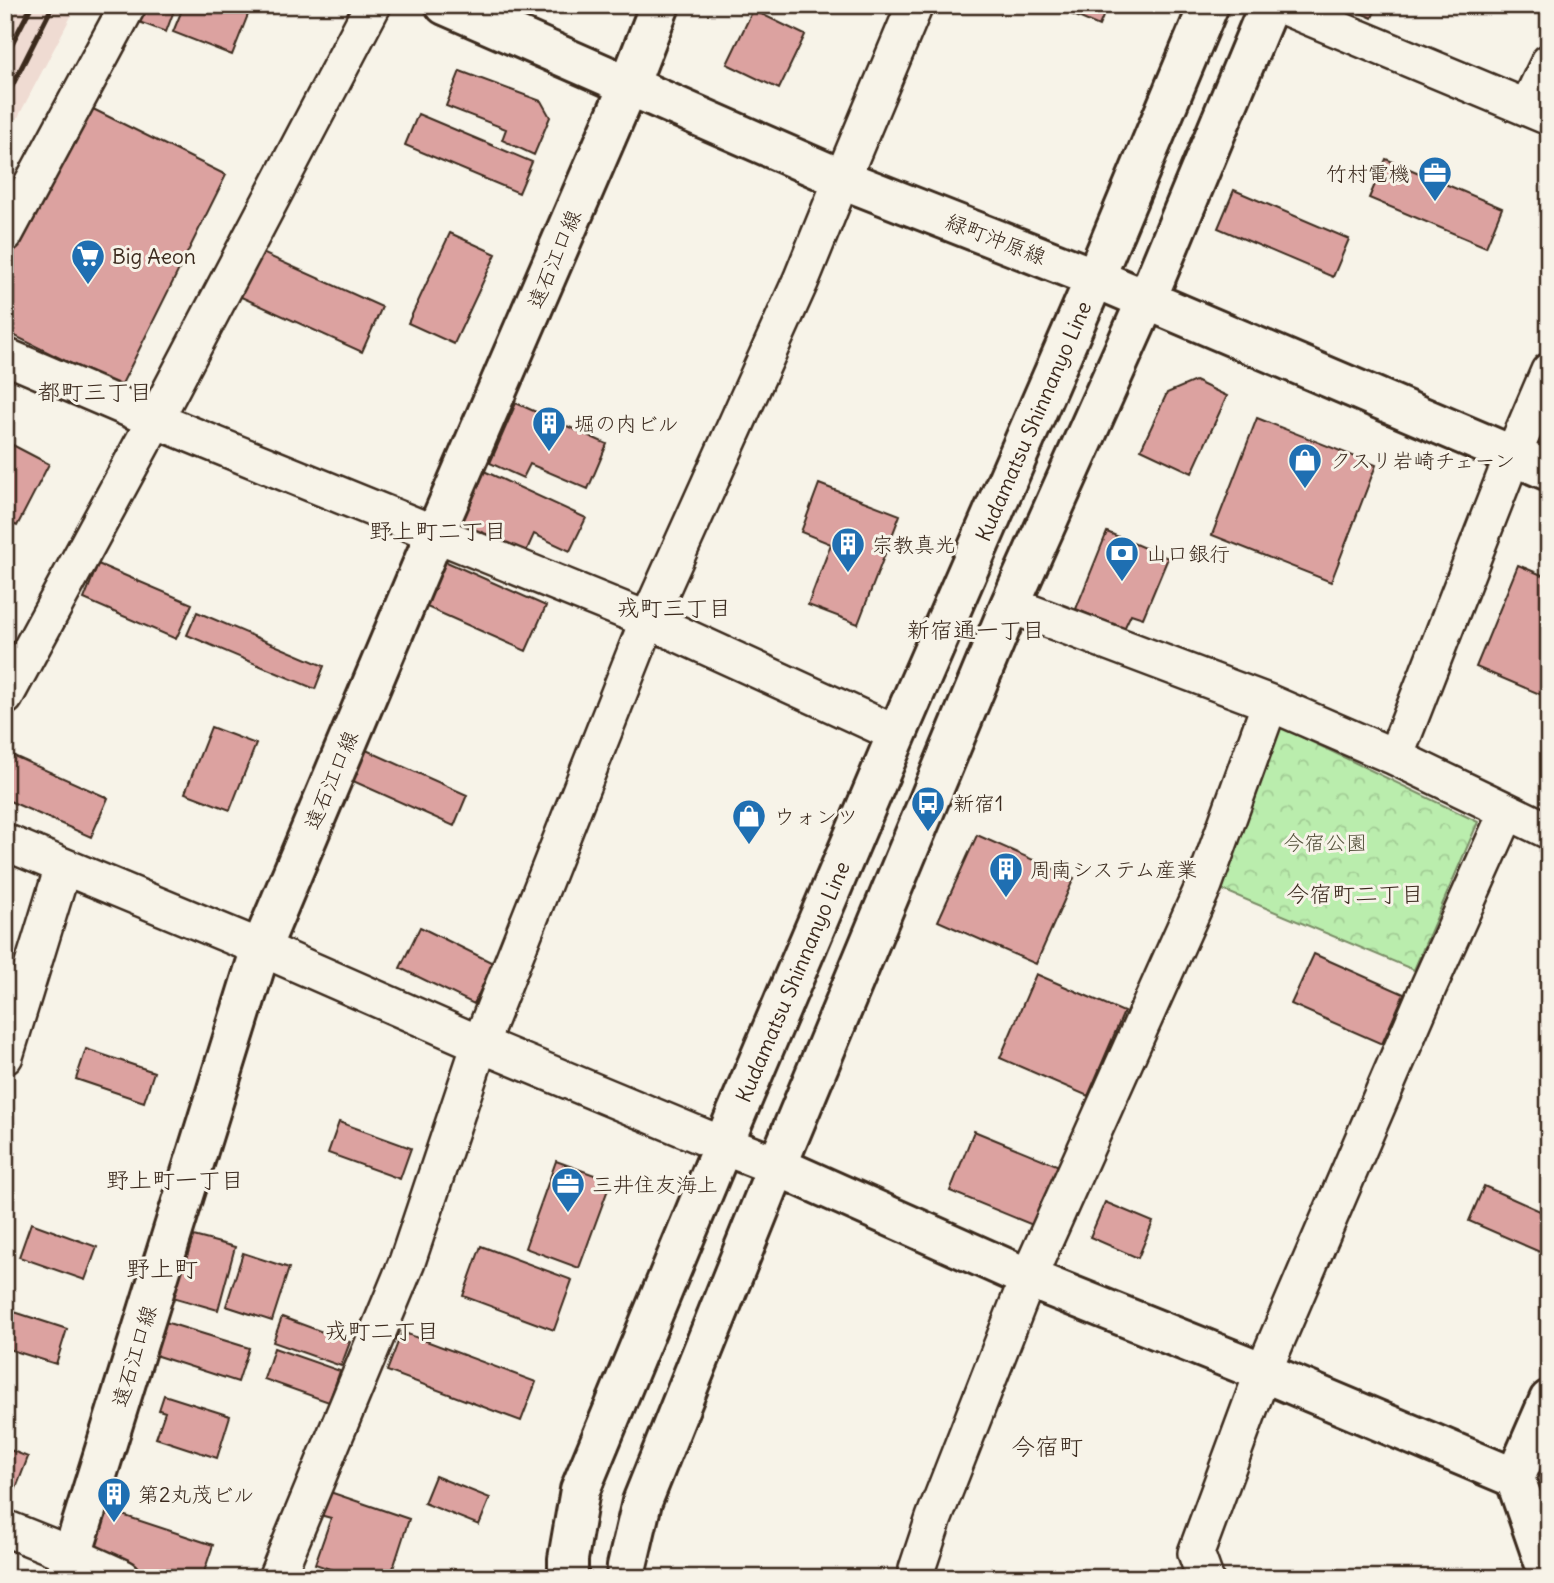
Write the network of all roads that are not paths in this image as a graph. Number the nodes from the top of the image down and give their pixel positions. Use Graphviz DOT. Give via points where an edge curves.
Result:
graph roads {
  1 [pos="128,5"];
  2 [pos="373,5"];
  3 [pos="444,5"];
  4 [pos="660,5"];
  5 [pos="915,5"];
  6 [pos="1209,5"];
  7 [pos="1269,5"];
  8 [pos="1280,5"];
  9 [pos="1549,62"];
  10 [pos="629,85"];
  11 [pos="1538,113"];
  12 [pos="842,179"];
  13 [pos="5,234"];
  14 [pos="1095,278"];
  15 [pos="1146,301"];
  16 [pos="5,356"];
  17 [pos="1549,371"];
  18 [pos="155,420"];
  19 [pos="1513,456"];
  20 [pos="1549,471"];
  21 [pos="435,534"];
  22 [pos="1010,605"];
  23 [pos="648,620"];
  24 [pos="5,697"];
  25 [pos="1270,704"];
  26 [pos="897,734"];
  27 [pos="1395,757"];
  28 [pos="1507,812"];
  29 [pos="1549,831"];
  30 [pos="5,842"];
  31 [pos="63,867"];
  32 [pos="261,948"];
  33 [pos="480,1044"];
  34 [pos="5,1056"];
  35 [pos="723,1145"];
  36 [pos="777,1166"];
  37 [pos="1028,1278"];
  38 [pos="1263,1372"];
  39 [pos="1549,1400"];
  40 [pos="1515,1478"];
  41 [pos="5,1528"];
  42 [pos="68,1566"];
  43 [pos="1549,1576"];
  44 [pos="123,1578"];
  45 [pos="276,1578"];
  46 [pos="568,1578"];
  47 [pos="626,1578"];
  48 [pos="918,1578"];
  49 [pos="1205,1578"];
  1 -- 13 [label="street"];
  2 -- 18 [label="street"];
  3 -- 10 [label="street, 緑町沖原線"];
  4 -- 10 [label="street, 遠石江口線"];
  5 -- 12 [label="street"];
  6 -- 14 [label="street, Kudamatsu Shinnanyo Line"];
  7 -- 15 [label="street"];
  8 -- 11 [label="street"];
  9 -- 11 [label="street"];
  10 -- 12 [label="street, 緑町沖原線"];
  10 -- 21 [label="street, 遠石江口線"];
  12 -- 14 [label="street, 緑町沖原線"];
  12 -- 23 [label="street"];
  14 -- 15 [label="street, 緑町沖原線"];
  14 -- 26 [label="street, Kudamatsu Shinnanyo Line"];
  15 -- 19 [label="street, 緑町沖原線"];
  15 -- 22 [label="street"];
  16 -- 18 [label="street"];
  17 -- 19 [label="street"];
  18 -- 21 [label="street"];
  18 -- 24 [label="street"];
  19 -- 20 [label="street, 緑町沖原線"];
  19 -- 27 [label="street"];
  21 -- 23 [label="street"];
  21 -- 32 [label="street, 遠石江口線"];
  22 -- 25 [label="street"];
  22 -- 36 [label="street"];
  23 -- 26 [label="street"];
  23 -- 33 [label="street"];
  25 -- 27 [label="street"];
  25 -- 37 [label="street" via="1204,885"];
  26 -- 35 [label="street, Kudamatsu Shinnanyo Line"];
  27 -- 28 [label="street"];
  28 -- 29 [label="street"];
  28 -- 38 [label="street"];
  30 -- 31 [label="street"];
  31 -- 32 [label="street"];
  31 -- 34 [label="street"];
  32 -- 33 [label="street"];
  32 -- 42 [label="street, 遠石江口線"];
  33 -- 35 [label="street"];
  33 -- 45 [label="street" via="408,1262"];
  35 -- 36 [label="street"];
  35 -- 46 [label="street, Kudamatsu Shinnanyo Line" via="580,1490"];
  36 -- 37 [label="street"];
  36 -- 47 [label="street" via="642,1502"];
  37 -- 38 [label="street"];
  37 -- 48 [label="street" via="934,1518"];
  38 -- 40 [label="street"];
  38 -- 49 [label="street" via="1196,1553"];
  39 -- 40 [label="street"];
  40 -- 43 [label="street"];
  41 -- 42 [label="street"];
  42 -- 44 [label="street"];
}
